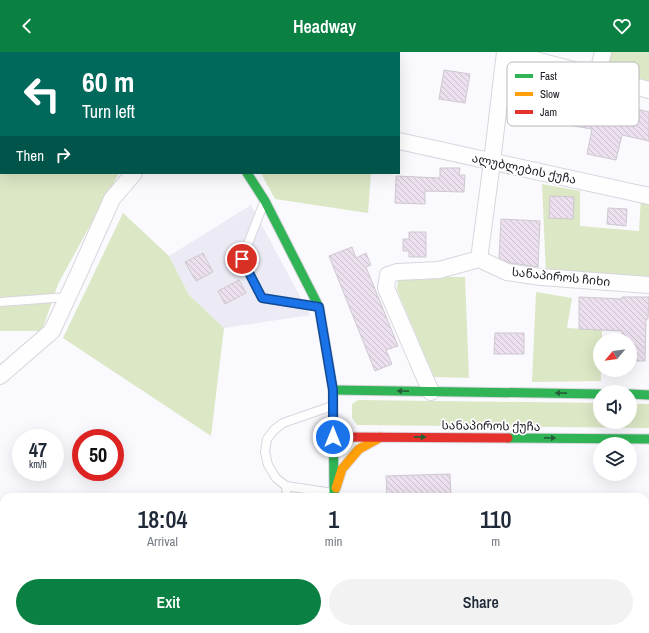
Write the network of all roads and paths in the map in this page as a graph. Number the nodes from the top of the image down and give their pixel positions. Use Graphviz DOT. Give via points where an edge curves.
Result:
graph roads {
  1 [pos="504,52"];
  2 [pos="603,52"];
  3 [pos="543,62"];
  4 [pos="600,62"];
  5 [pos="639,87"];
  6 [pos="649,90"];
  7 [pos="400,141"];
  8 [pos="492,162"];
  9 [pos="133,174"];
  10 [pos="248,174"];
  11 [pos="649,196"];
  12 [pos="265,201"];
  13 [pos="479,259"];
  14 [pos="649,285"];
  15 [pos="68,297"];
  16 [pos="0,302"];
  17 [pos="319,307"];
  18 [pos="0,376"];
  19 [pos="333,390"];
  20 [pos="430,392"];
  21 [pos="593,394"];
  22 [pos="637,394"];
  23 [pos="649,395"];
  24 [pos="333,406"];
  25 [pos="333,437"];
  26 [pos="381,437"];
  27 [pos="649,439"];
  28 [pos="286,486"];
  29 [pos="287,493"];
  30 [pos="323,493"];
  31 [pos="334,493"];
  32 [pos="335,493"];
  1 -- 3 [label="street"];
  1 -- 8 [label="street"];
  2 -- 4 [label="street"];
  5 -- 6 [label="street"];
  7 -- 8 [label="street, ალუბლების ქუჩა"];
  8 -- 11 [label="street, ალუბლების ქუჩა"];
  8 -- 13 [label="street"];
  9 -- 15 [label="street" via="112,199"];
  10 -- 12 [label="main road"];
  12 -- 17 [label="main road"];
  12 -- 17 [label="lane" via="242,259 262,298"];
  13 -- 14 [label="street, სანაპიროს ჩიხი" via="507,272"];
  13 -- 20 [label="street" via="439,270 397,272 388,275 386,288"];
  15 -- 16 [label="lane"];
  15 -- 18 [label="street" via="52,331"];
  17 -- 19 [label="main road"];
  20 -- 19 [label="main road, one-way"];
  19 -- 24 [label="main road"];
  21 -- 20 [label="main road, one-way"];
  22 -- 23 [label="main road"];
  24 -- 25 [label="main road"];
  24 -- 28 [label="lane" via="283,423 268,439 265,452 268,465 276,478"];
  25 -- 26 [label="main road, სანაპიროს ქუჩა"];
  25 -- 31 [label="main road"];
  26 -- 27 [label="main road, სანაპიროს ქუჩა, one-way"];
  26 -- 32 [label="main road" via="358,450 342,469"];
  28 -- 29 [label="lane"];
  28 -- 30 [label="lane"];
}
